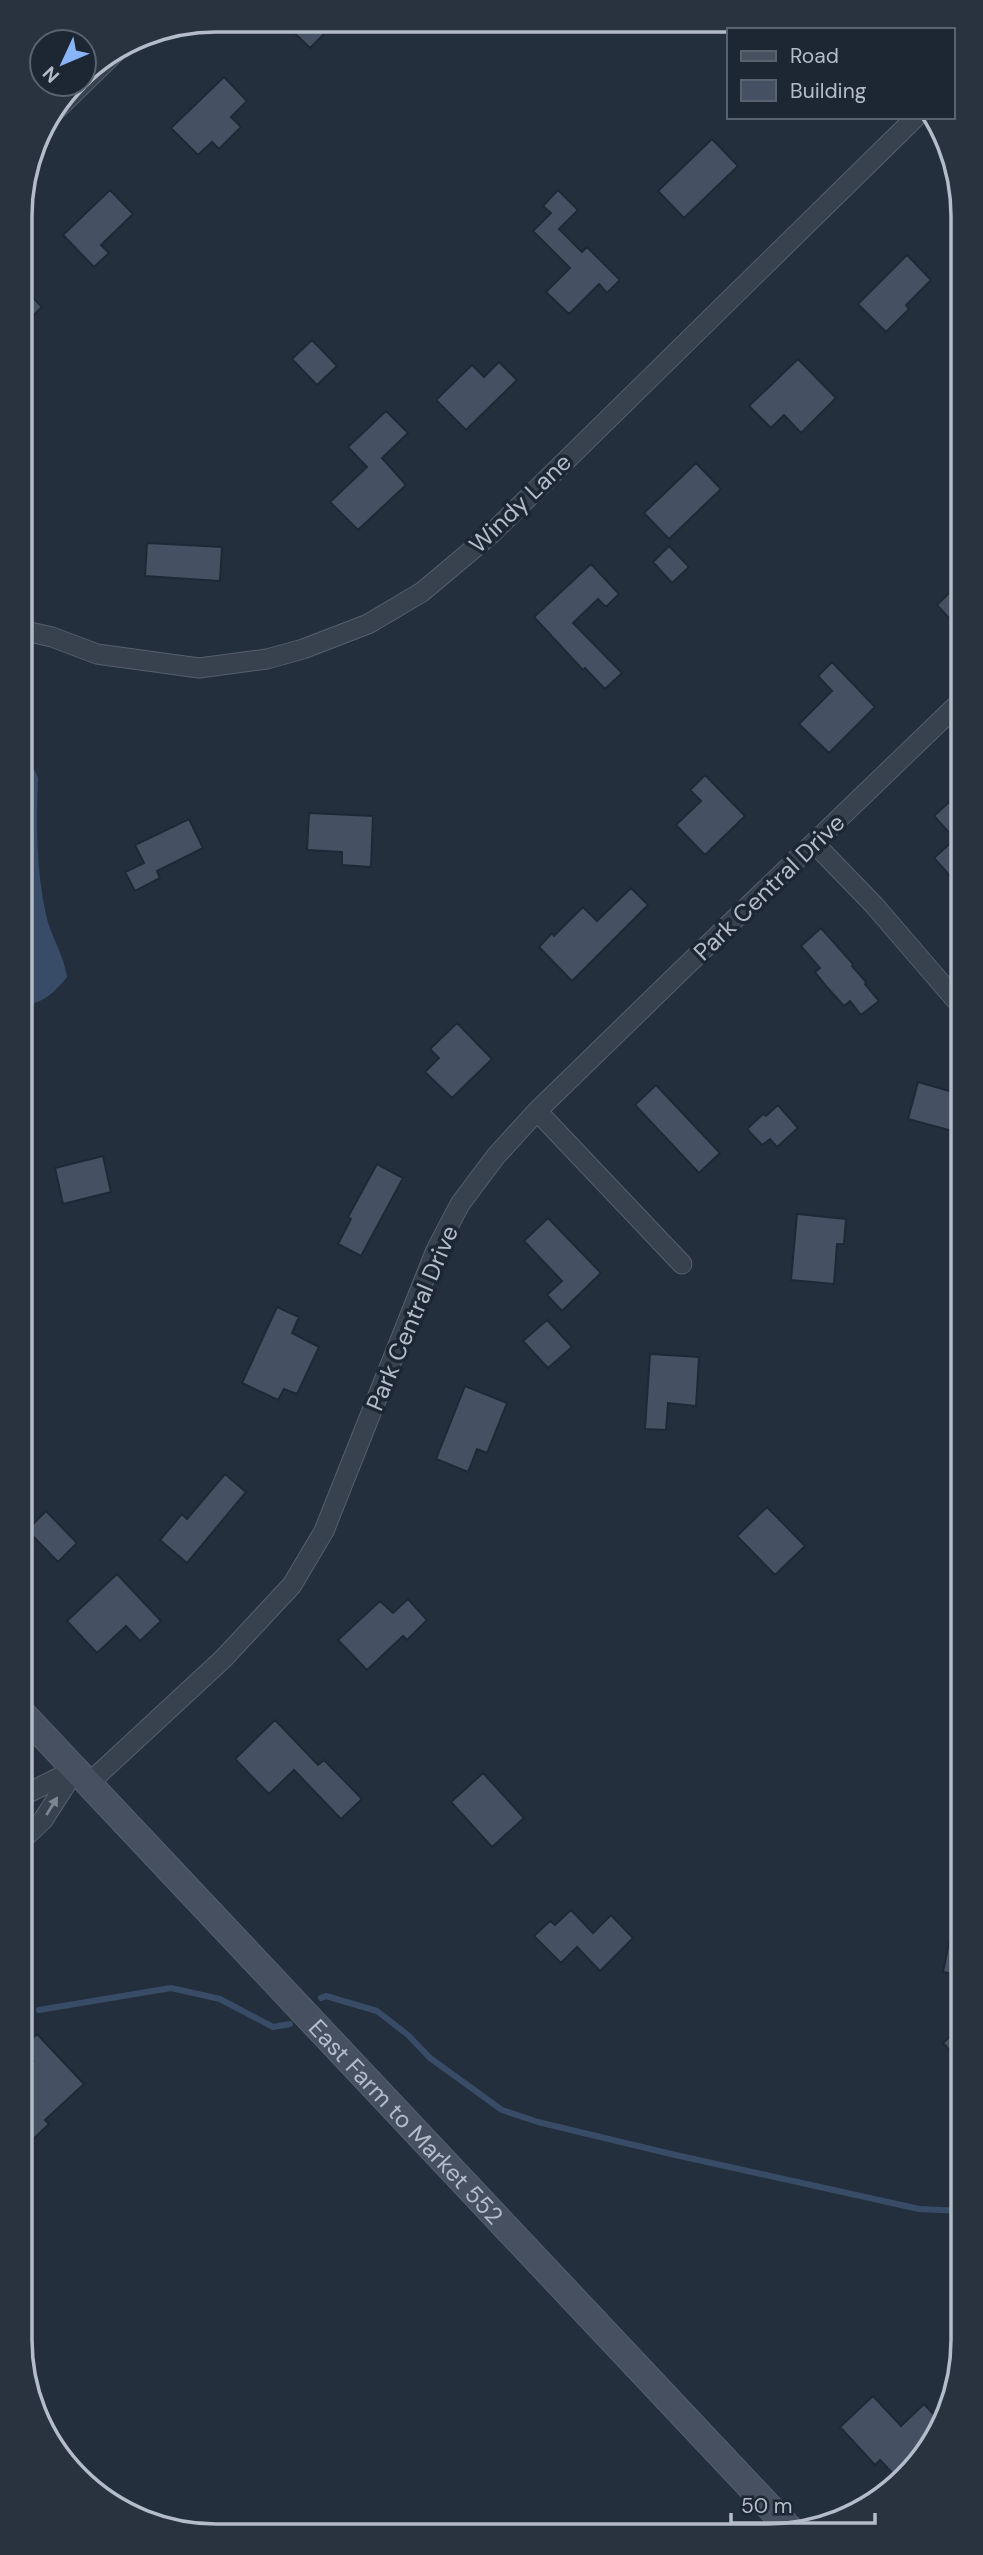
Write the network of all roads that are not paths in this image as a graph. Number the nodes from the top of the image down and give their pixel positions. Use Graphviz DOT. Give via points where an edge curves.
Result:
graph roads {
  1 [pos="914,119"];
  2 [pos="32,632"];
  3 [pos="951,711"];
  4 [pos="814,843"];
  5 [pos="951,995"];
  6 [pos="537,1111"];
  7 [pos="682,1264"];
  8 [pos="32,1724"];
  9 [pos="81,1777"];
  10 [pos="32,1792"];
  11 [pos="32,1831"];
  12 [pos="784,2523"];
  1 -- 2 [label="street, Windy Lane" via="490,535 422,592 368,624 267,659 199,668 97,654"];
  3 -- 4 [label="street, Park Central Drive"];
  4 -- 5 [label="street"];
  4 -- 6 [label="street, Park Central Drive"];
  6 -- 7 [label="street"];
  6 -- 9 [label="street, Park Central Drive" via="460,1204 324,1531 292,1586 223,1659"];
  8 -- 9 [label="main road, East Farm to Market 552"];
  9 -- 10 [label="street"];
  11 -- 9 [label="street, one-way"];
  9 -- 12 [label="main road, East Farm to Market 552"];
}
